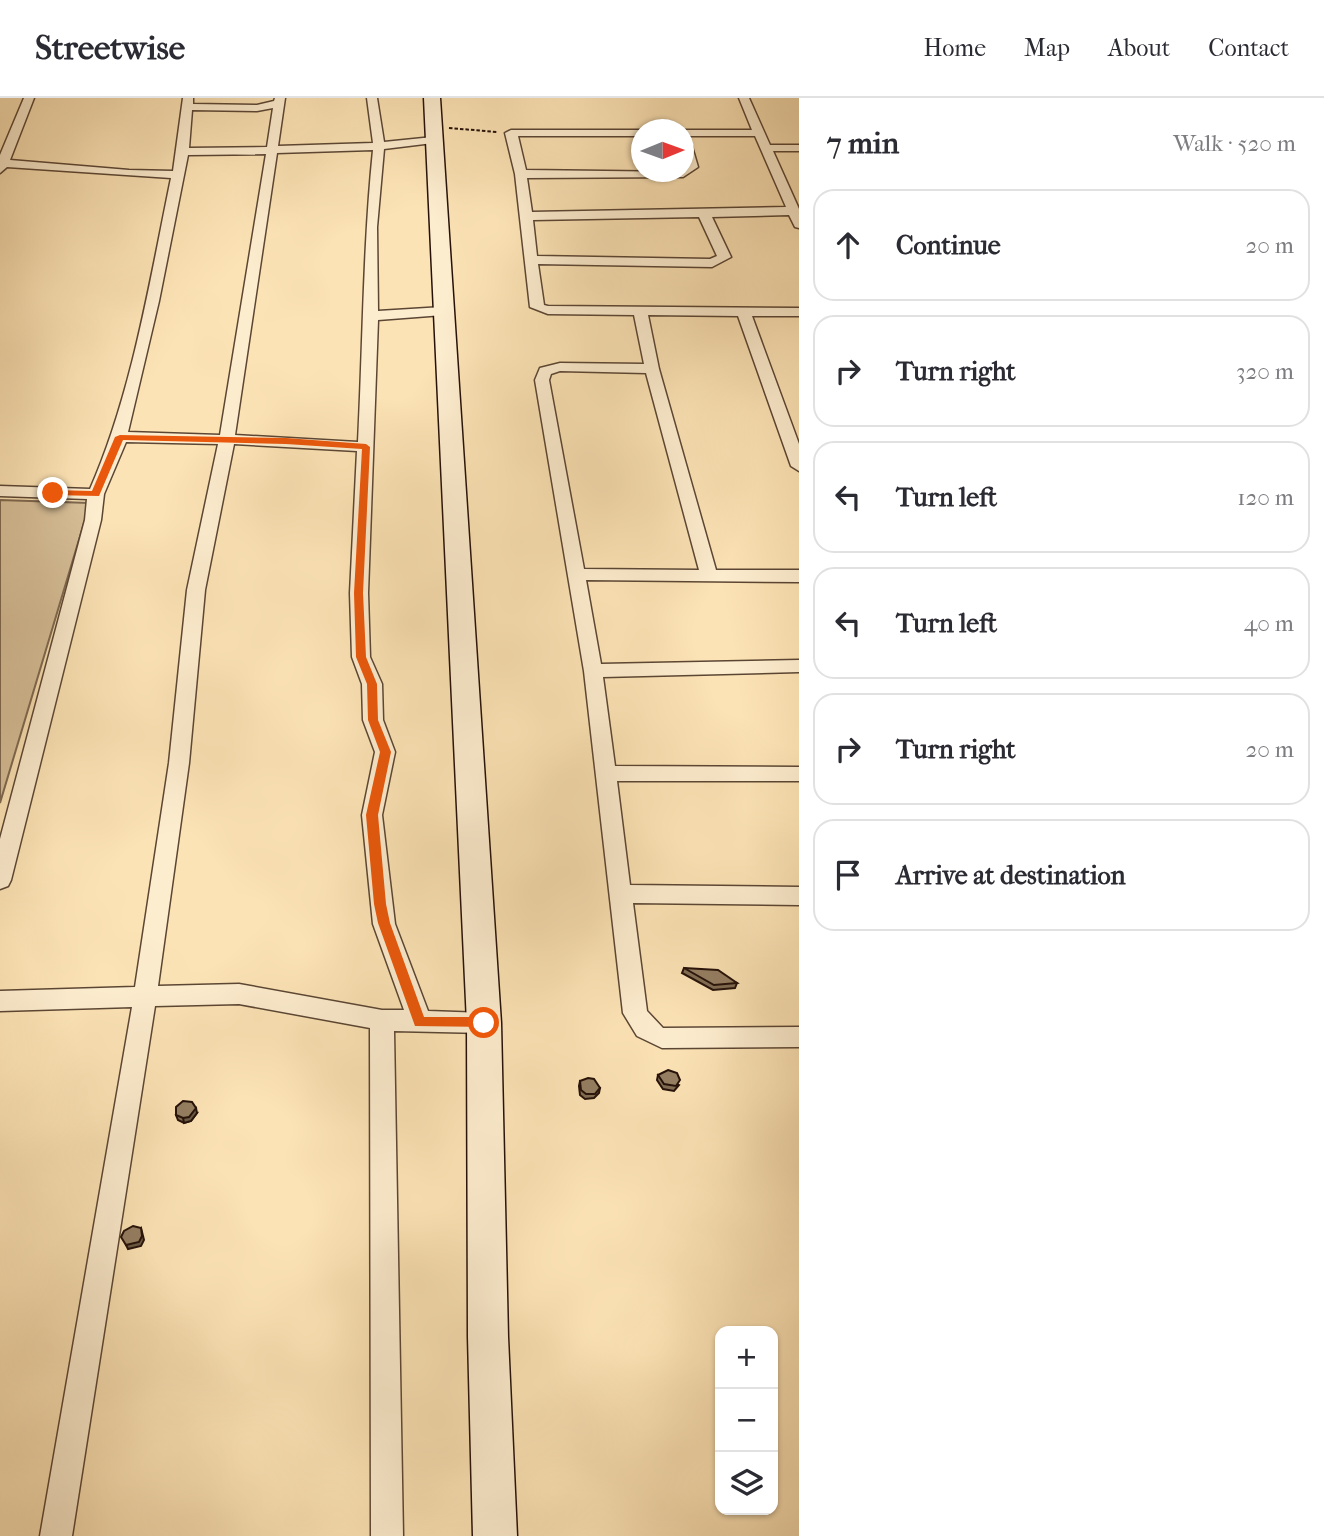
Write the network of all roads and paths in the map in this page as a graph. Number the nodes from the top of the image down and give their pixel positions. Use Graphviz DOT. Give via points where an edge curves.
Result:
graph roads {
  1 [pos="29,98"];
  2 [pos="372,98"];
  3 [pos="432,98"];
  4 [pos="744,98"];
  5 [pos="280,100"];
  6 [pos="188,103"];
  7 [pos="511,133"];
  8 [pos="631,133"];
  9 [pos="694,133"];
  10 [pos="760,133"];
  11 [pos="433,134"];
  12 [pos="380,145"];
  13 [pos="766,148"];
  14 [pos="799,148"];
  15 [pos="271,150"];
  16 [pos="183,152"];
  17 [pos="1,166"];
  18 [pos="631,173"];
  19 [pos="520,174"];
  20 [pos="178,175"];
  21 [pos="704,213"];
  22 [pos="526,216"];
  23 [pos="796,217"];
  24 [pos="533,260"];
  25 [pos="443,311"];
  26 [pos="640,311"];
  27 [pos="744,312"];
  28 [pos="799,312"];
  29 [pos="370,316"];
  30 [pos="652,369"];
  31 [pos="120,437"];
  32 [pos="227,439"];
  33 [pos="366,447"];
  34 [pos="799,466"];
  35 [pos="0,491"];
  36 [pos="96,494"];
  37 [pos="576,574"];
  38 [pos="709,575"];
  39 [pos="799,576"];
  40 [pos="799,666"];
  41 [pos="593,671"];
  42 [pos="607,774"];
  43 [pos="799,774"];
  44 [pos="0,880"];
  45 [pos="621,894"];
  46 [pos="799,896"];
  47 [pos="145,998"];
  48 [pos="0,1001"];
  49 [pos="382,1020"];
  50 [pos="420,1022"];
  51 [pos="484,1023"];
  52 [pos="799,1037"];
  53 [pos="56,1536"];
  54 [pos="387,1536"];
  55 [pos="495,1536"];
  1 -- 17 [label="street"];
  2 -- 12 [label="street"];
  3 -- 11 [label="street"];
  4 -- 10 [label="street"];
  5 -- 6 [label="street" via="257,108"];
  5 -- 15 [label="street"];
  6 -- 16 [label="street"];
  7 -- 8 [label="street"];
  7 -- 11 [label="path" via="460,128"];
  7 -- 19 [label="street"];
  9 -- 10 [label="street"];
  10 -- 13 [label="street"];
  11 -- 12 [label="street"];
  11 -- 25 [label="street"];
  12 -- 15 [label="street"];
  12 -- 29 [label="street" via="371,226"];
  13 -- 14 [label="street"];
  13 -- 23 [label="street"];
  15 -- 16 [label="street"];
  15 -- 32 [label="street"];
  16 -- 20 [label="street"];
  17 -- 20 [label="street"];
  18 -- 19 [label="street"];
  19 -- 22 [label="street"];
  20 -- 31 [label="street"];
  21 -- 22 [label="street"];
  21 -- 23 [label="street"];
  21 -- 24 [label="street" via="724,257 718,262"];
  22 -- 24 [label="street"];
  24 -- 26 [label="street" via="540,309"];
  25 -- 29 [label="street"];
  25 -- 51 [label="street"];
  26 -- 27 [label="street"];
  26 -- 30 [label="street"];
  27 -- 28 [label="street"];
  27 -- 34 [label="street"];
  29 -- 33 [label="street"];
  30 -- 37 [label="street" via="560,367 542,374"];
  30 -- 38 [label="street"];
  31 -- 32 [label="street"];
  31 -- 36 [label="street"];
  32 -- 33 [label="street"];
  32 -- 47 [label="street" via="196,590 179,763"];
  33 -- 50 [label="street" via="359,593 361,657 372,684 373,720 385,752 372,815 380,904"];
  35 -- 36 [label="street"];
  36 -- 44 [label="street"];
  37 -- 38 [label="street"];
  37 -- 41 [label="street"];
  38 -- 39 [label="street"];
  40 -- 41 [label="street"];
  41 -- 42 [label="street"];
  42 -- 43 [label="street"];
  42 -- 45 [label="street"];
  45 -- 46 [label="street"];
  45 -- 52 [label="street" via="635,1013 641,1026 662,1038"];
  47 -- 48 [label="street"];
  47 -- 49 [label="street" via="239,994"];
  47 -- 53 [label="street"];
  49 -- 50 [label="street"];
  49 -- 54 [label="street"];
  50 -- 51 [label="street"];
  51 -- 55 [label="street"];
}
